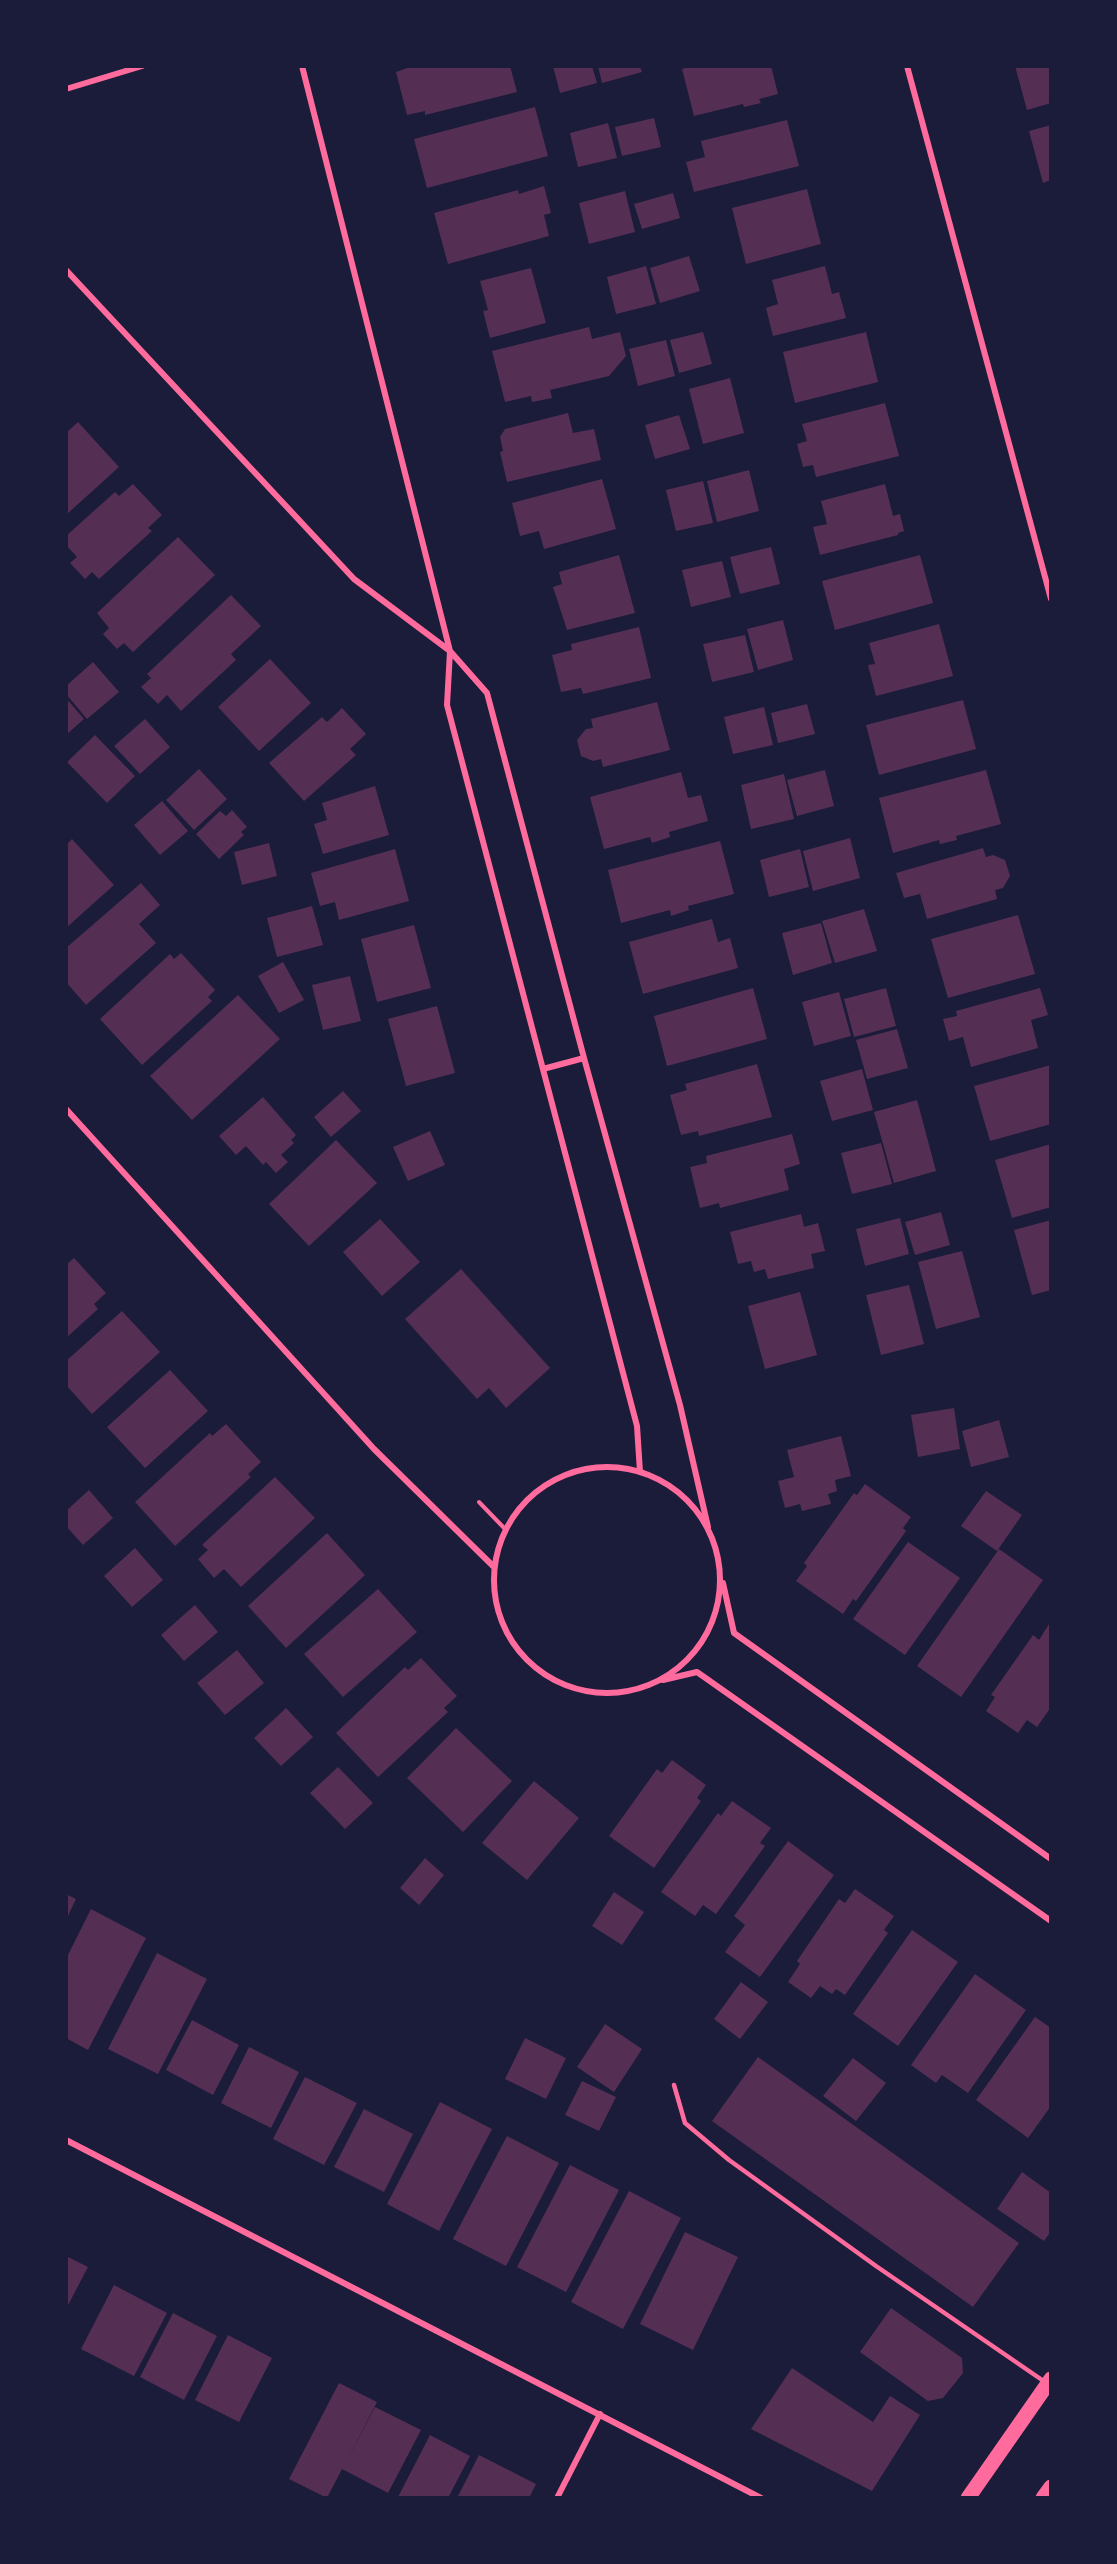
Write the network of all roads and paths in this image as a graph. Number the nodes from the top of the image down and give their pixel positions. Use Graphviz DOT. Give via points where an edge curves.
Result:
graph roads {
  1 [pos="142,66"];
  2 [pos="302,66"];
  3 [pos="907,66"];
  4 [pos="66,89"];
  5 [pos="66,270"];
  6 [pos="1051,599"];
  7 [pos="450,651"];
  8 [pos="584,1058"];
  9 [pos="543,1069"];
  10 [pos="66,1109"];
  11 [pos="640,1472"];
  12 [pos="479,1502"];
  13 [pos="708,1527"];
  14 [pos="506,1530"];
  15 [pos="494,1567"];
  16 [pos="721,1574"];
  17 [pos="660,1681"];
  18 [pos="1051,1859"];
  19 [pos="1051,1921"];
  20 [pos="675,2085"];
  21 [pos="66,2140"];
  22 [pos="1049,2382"];
  23 [pos="600,2414"];
  24 [pos="1051,2487"];
  25 [pos="557,2498"];
  26 [pos="761,2498"];
  27 [pos="968,2498"];
  28 [pos="1043,2498"];
  1 -- 4 [label="street"];
  2 -- 7 [label="street"];
  3 -- 6 [label="street"];
  5 -- 7 [label="street" via="354,579"];
  7 -- 8 [label="street" via="487,693"];
  7 -- 9 [label="street" via="447,705"];
  8 -- 9 [label="street"];
  8 -- 13 [label="street" via="680,1405"];
  9 -- 11 [label="street" via="637,1426"];
  10 -- 15 [label="street" via="374,1449"];
  11 -- 13 [label="street" via="667,1484 690,1503"];
  11 -- 14 [label="street" via="608,1467 567,1475 524,1503"];
  12 -- 14 [label="path"];
  13 -- 16 [label="street"];
  14 -- 15 [label="street"];
  15 -- 17 [label="street" via="501,1621 514,1645 554,1681 607,1694"];
  16 -- 17 [label="street" via="712,1624 699,1647"];
  16 -- 18 [label="street" via="734,1633"];
  17 -- 19 [label="street" via="698,1672"];
  20 -- 22 [label="lane" via="685,2123 729,2160 876,2266"];
  21 -- 23 [label="street"];
  22 -- 27 [label="main road"];
  23 -- 25 [label="street"];
  23 -- 26 [label="street"];
  24 -- 28 [label="main road"];
}
